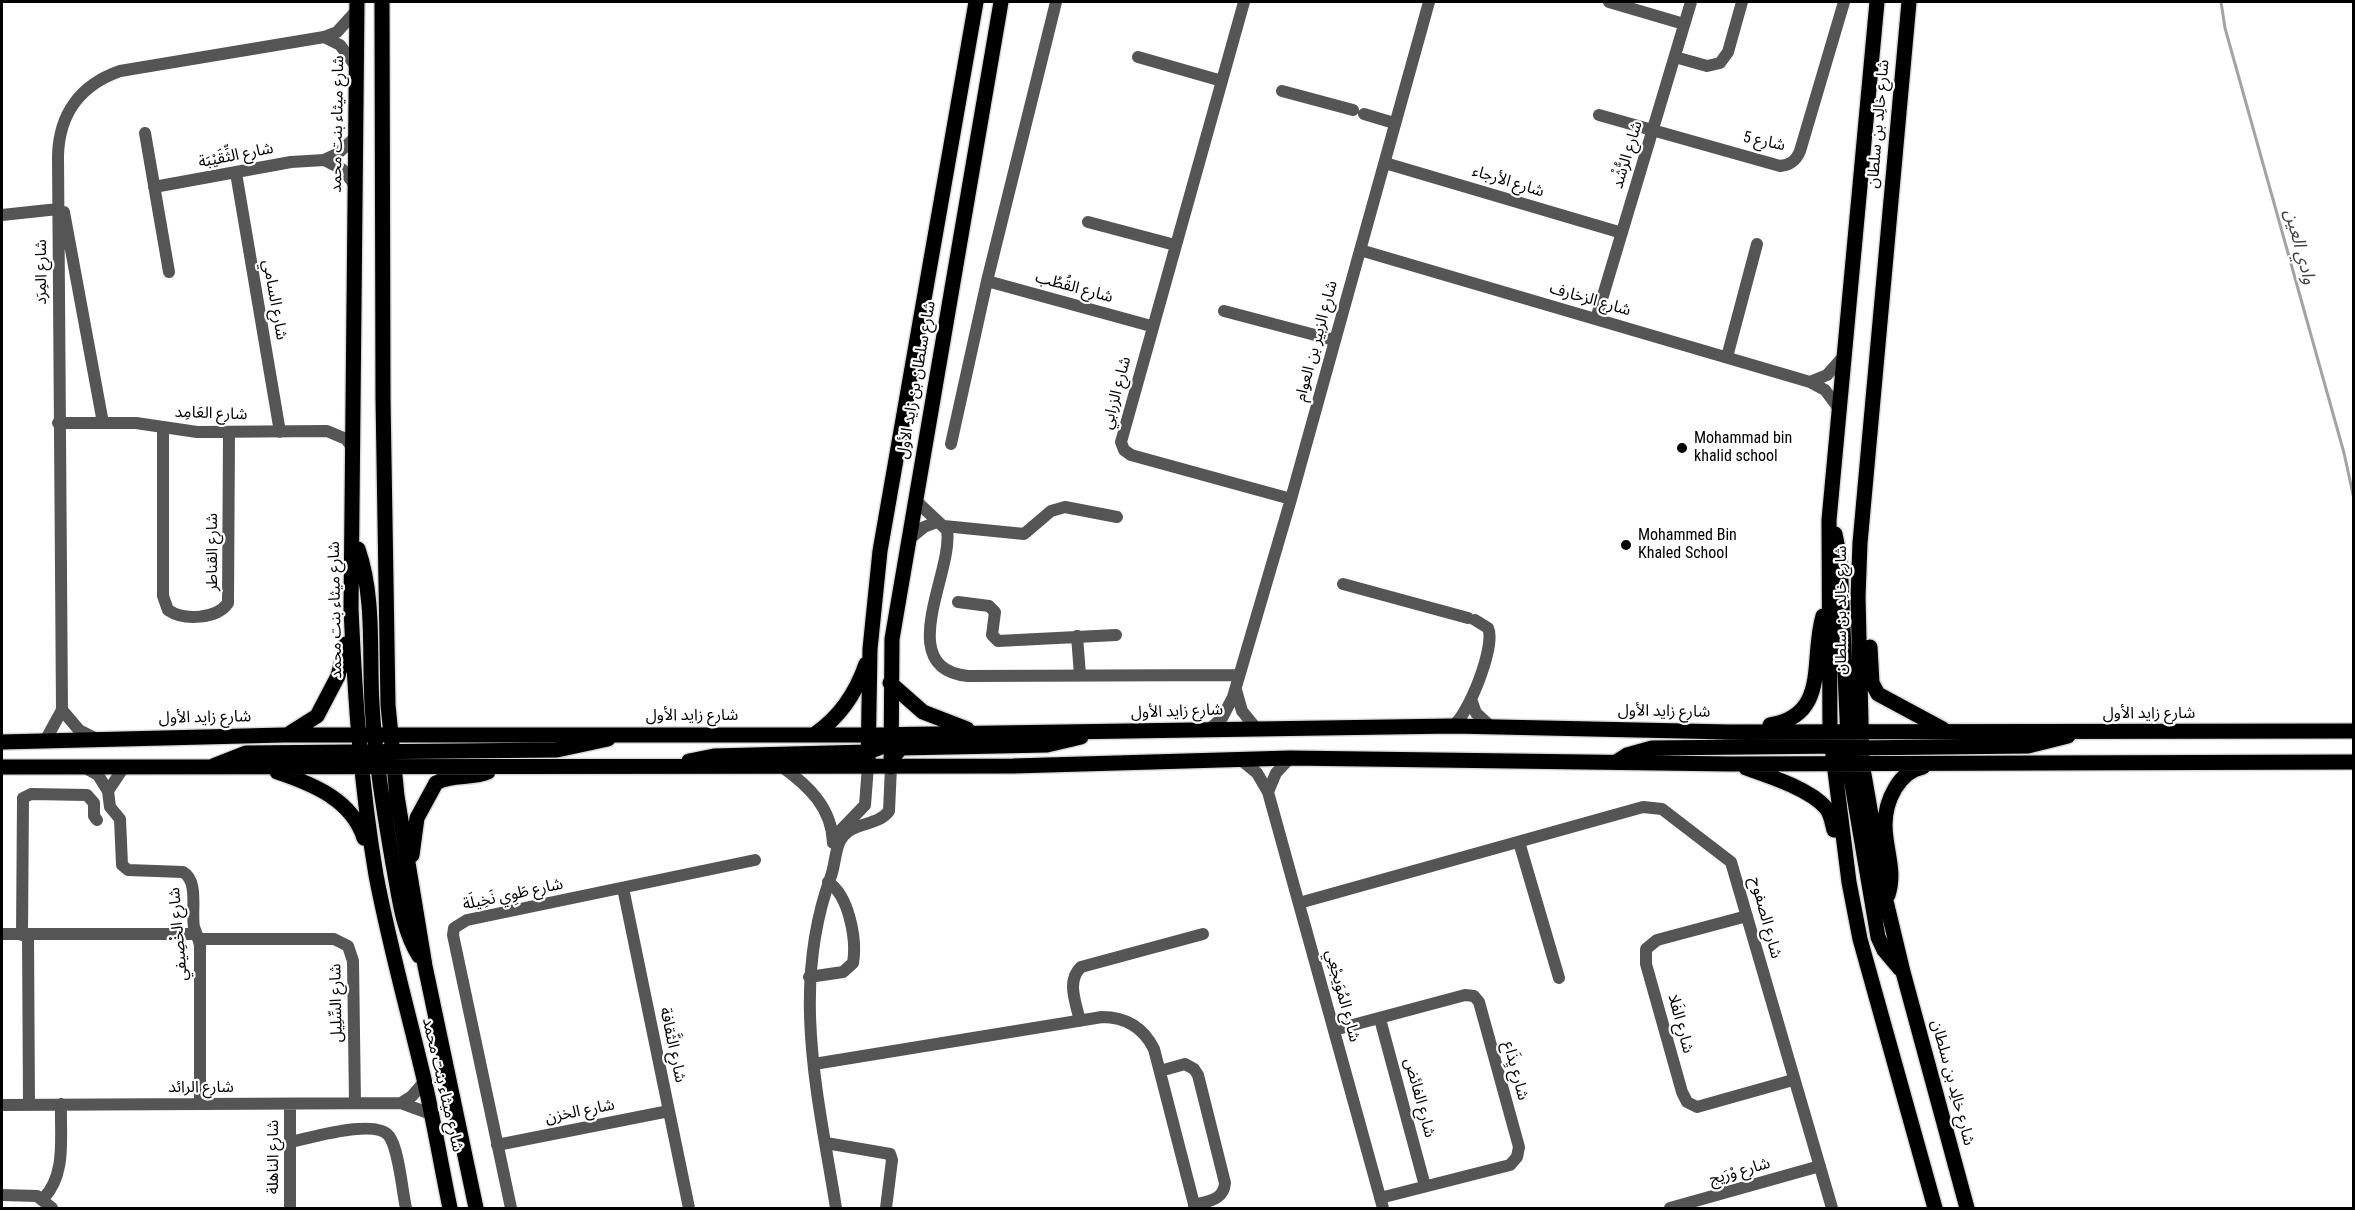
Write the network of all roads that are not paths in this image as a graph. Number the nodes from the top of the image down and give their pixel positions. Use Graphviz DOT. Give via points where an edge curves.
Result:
graph roads {
  1 [pos="382,2"];
  2 [pos="978,2"];
  3 [pos="1001,2"];
  4 [pos="1056,2"];
  5 [pos="1244,2"];
  6 [pos="1429,2"];
  7 [pos="1609,2"];
  8 [pos="1691,2"];
  9 [pos="1742,2"];
  10 [pos="1844,2"];
  11 [pos="1877,2"];
  12 [pos="1909,2"];
  13 [pos="357,6"];
  14 [pos="1684,24"];
  15 [pos="324,37"];
  16 [pos="1138,57"];
  17 [pos="1675,57"];
  18 [pos="357,68"];
  19 [pos="1222,81"];
  20 [pos="986,88"];
  21 [pos="1282,91"];
  22 [pos="1599,115"];
  23 [pos="1394,123"];
  24 [pos="1653,130"];
  25 [pos="145,133"];
  26 [pos="357,136"];
  27 [pos="324,160"];
  28 [pos="1385,163"];
  29 [pos="236,173"];
  30 [pos="58,182"];
  31 [pos="355,185"];
  32 [pos="154,187"];
  33 [pos="58,209"];
  34 [pos="2,215"];
  35 [pos="1088,222"];
  36 [pos="1622,233"];
  37 [pos="1757,244"];
  38 [pos="1175,245"];
  39 [pos="1360,250"];
  40 [pos="169,272"];
  41 [pos="987,282"];
  42 [pos="1224,311"];
  43 [pos="1596,319"];
  44 [pos="1151,326"];
  45 [pos="1334,340"];
  46 [pos="1845,355"];
  47 [pos="1727,357"];
  48 [pos="1810,382"];
  49 [pos="354,412"];
  50 [pos="1840,412"];
  51 [pos="58,423"];
  52 [pos="103,423"];
  53 [pos="163,429"];
  54 [pos="327,431"];
  55 [pos="229,432"];
  56 [pos="280,432"];
  57 [pos="951,444"];
  58 [pos="354,450"];
  59 [pos="1291,499"];
  60 [pos="915,500"];
  61 [pos="1117,517"];
  62 [pos="1829,520"];
  63 [pos="940,524"];
  64 [pos="353,535"];
  65 [pos="908,540"];
  66 [pos="1343,584"];
  67 [pos="1858,597"];
  68 [pos="1828,598"];
  69 [pos="958,602"];
  70 [pos="351,608"];
  71 [pos="1116,635"];
  72 [pos="1077,636"];
  73 [pos="870,649"];
  74 [pos="1080,675"];
  75 [pos="1238,675"];
  76 [pos="890,683"];
  77 [pos="1236,689"];
  78 [pos="1472,699"];
  79 [pos="62,710"];
  80 [pos="1453,726"];
  81 [pos="1490,726"];
  82 [pos="1211,728"];
  83 [pos="1255,728"];
  84 [pos="1830,730"];
  85 [pos="1948,731"];
  86 [pos="2080,731"];
  87 [pos="2354,731"];
  88 [pos="1092,732"];
  89 [pos="1729,732"];
  90 [pos="890,733"];
  91 [pos="383,734"];
  92 [pos="622,734"];
  93 [pos="815,734"];
  94 [pos="981,734"];
  95 [pos="284,735"];
  96 [pos="359,735"];
  97 [pos="868,735"];
  98 [pos="95,738"];
  99 [pos="45,741"];
  100 [pos="2,742"];
  101 [pos="1850,747"];
  102 [pos="384,751"];
  103 [pos="360,752"];
  104 [pos="1290,758"];
  105 [pos="868,759"];
  106 [pos="1240,759"];
  107 [pos="1616,762"];
  108 [pos="2354,762"];
  109 [pos="1832,763"];
  110 [pos="1944,763"];
  111 [pos="1731,764"];
  112 [pos="781,766"];
  113 [pos="2,767"];
  114 [pos="83,767"];
  115 [pos="124,767"];
  116 [pos="362,767"];
  117 [pos="386,767"];
  118 [pos="497,767"];
  119 [pos="673,767"];
  120 [pos="893,767"];
  121 [pos="208,768"];
  122 [pos="266,768"];
  123 [pos="108,791"];
  124 [pos="1268,792"];
  125 [pos="97,820"];
  126 [pos="1519,842"];
  127 [pos="833,844"];
  128 [pos="755,860"];
  129 [pos="410,873"];
  130 [pos="376,876"];
  131 [pos="828,882"];
  132 [pos="1849,882"];
  133 [pos="623,888"];
  134 [pos="1886,901"];
  135 [pos="1299,903"];
  136 [pos="1747,916"];
  137 [pos="2,934"];
  138 [pos="1203,934"];
  139 [pos="25,935"];
  140 [pos="197,936"];
  141 [pos="425,966"];
  142 [pos="1902,972"];
  143 [pos="809,977"];
  144 [pos="1559,978"];
  145 [pos="1380,1019"];
  146 [pos="1080,1021"];
  147 [pos="1334,1030"];
  148 [pos="813,1064"];
  149 [pos="1160,1071"];
  150 [pos="1793,1080"];
  151 [pos="425,1082"];
  152 [pos="401,1102"];
  153 [pos="355,1103"];
  154 [pos="61,1104"];
  155 [pos="200,1104"];
  156 [pos="290,1104"];
  157 [pos="2,1105"];
  158 [pos="29,1105"];
  159 [pos="669,1111"];
  160 [pos="431,1114"];
  161 [pos="290,1142"];
  162 [pos="826,1143"];
  163 [pos="497,1145"];
  164 [pos="1820,1166"];
  165 [pos="1425,1186"];
  166 [pos="2,1195"];
  167 [pos="1381,1203"];
  168 [pos="47,1204"];
  169 [pos="1195,1207"];
  170 [pos="290,1209"];
  171 [pos="406,1209"];
  172 [pos="450,1209"];
  173 [pos="476,1209"];
  174 [pos="511,1209"];
  175 [pos="689,1209"];
  176 [pos="836,1209"];
  177 [pos="886,1209"];
  178 [pos="1670,1209"];
  179 [pos="1832,1209"];
  180 [pos="1935,1209"];
  181 [pos="1967,1209"];
  1 -- 91 [label="main road"];
  2 -- 20 [label="main road" via="980,27 972,78 976,85"];
  2 -- 73 [label="main road, شارع سلطان بن زايد الأول" via="885,523"];
  3 -- 20 [label="main road, شارع سلطان بن زايد الأول"];
  4 -- 41 [label="street"];
  5 -- 19 [label="street, شارع الزرابي"];
  6 -- 23 [label="street, شارع الزبير بن العوام"];
  7 -- 14 [label="street"];
  8 -- 14 [label="street, شارع الرُّشْد"];
  9 -- 17 [label="street" via="1728,52 1720,63 1707,66"];
  10 -- 24 [label="street, شارع 5" via="1800,151 1793,162 1780,166"];
  11 -- 46 [label="main road, شارع خالِد بن سلطان"];
  12 -- 67 [label="main road, شارع خالِد بن سلطان" via="1867,445"];
  13 -- 15 [label="street, شارع المِرَد" via="338,32"];
  13 -- 18 [label="main road, شارع ميثاء بنت محمد"];
  14 -- 17 [label="street, شارع الرُّشْد"];
  15 -- 18 [label="street" via="340,45"];
  15 -- 30 [label="street, شارع المِرَد" via="104,76 79,96 62,123"];
  16 -- 19 [label="street"];
  17 -- 24 [label="street, شارع الرُّشْد"];
  18 -- 26 [label="main road, شارع ميثاء بنت محمد"];
  19 -- 38 [label="street, شارع الزرابي"];
  20 -- 60 [label="main road, شارع سلطان بن زايد الأول"];
  21 -- 23 [label="street"];
  22 -- 24 [label="street, شارع 5"];
  23 -- 28 [label="street, شارع الزبير بن العوام"];
  24 -- 36 [label="street, شارع الرُّشْد"];
  25 -- 32 [label="street"];
  26 -- 27 [label="street"];
  26 -- 31 [label="main road, شارع ميثاء بنت محمد"];
  27 -- 29 [label="street, شارع الثِّقَيْبَة"];
  27 -- 31 [label="street" via="342,169"];
  28 -- 36 [label="street, شارع الأرجاء"];
  28 -- 39 [label="street, شارع الزبير بن العوام"];
  29 -- 32 [label="street, شارع الثِّقَيْبَة"];
  29 -- 56 [label="street, شارع السامي"];
  30 -- 33 [label="street, شارع المِرَد"];
  30 -- 52 [label="street"];
  31 -- 49 [label="main road, شارع ميثاء بنت محمد"];
  32 -- 40 [label="street"];
  33 -- 34 [label="street"];
  33 -- 51 [label="street, شارع المِرَد"];
  35 -- 38 [label="street"];
  36 -- 43 [label="street, شارع الرُّشْد"];
  37 -- 47 [label="street"];
  38 -- 44 [label="street, شارع الزرابي"];
  39 -- 43 [label="street, شارع الزخارف"];
  39 -- 45 [label="street, شارع الزبير بن العوام"];
  41 -- 44 [label="street, شارع القُطُب"];
  41 -- 57 [label="street"];
  42 -- 45 [label="street"];
  43 -- 47 [label="street, شارع الزخارف"];
  44 -- 59 [label="street, شارع الزرابي" via="1122,433 1124,450"];
  45 -- 59 [label="street, شارع الزبير بن العوام"];
  46 -- 48 [label="street" via="1834,370"];
  46 -- 50 [label="main road, شارع خالِد بن سلطان"];
  47 -- 48 [label="street, شارع الزخارف"];
  48 -- 50 [label="street, شارع الزخارف" via="1832,397"];
  49 -- 54 [label="street" via="346,423"];
  49 -- 58 [label="main road, شارع ميثاء بنت محمد"];
  50 -- 62 [label="main road, شارع خالِد بن سلطان"];
  51 -- 52 [label="street, شارع العَامِد"];
  51 -- 79 [label="street, شارع المِرَد"];
  52 -- 53 [label="street, شارع العَامِد" via="136,423"];
  53 -- 55 [label="street, شارع العَامِد"];
  53 -- 55 [label="street, شارع القناطر" via="163,596 168,610 182,616 217,614 228,603"];
  54 -- 56 [label="street, شارع العَامِد"];
  54 -- 58 [label="street" via="345,438"];
  55 -- 56 [label="street, شارع العَامِد"];
  58 -- 64 [label="main road, شارع ميثاء بنت محمد"];
  59 -- 75 [label="street, شارع الزبير بن العوام"];
  60 -- 63 [label="street"];
  60 -- 65 [label="main road, شارع سلطان بن زايد الأول"];
  61 -- 63 [label="street" via="1065,507 1051,511 1024,534"];
  62 -- 68 [label="main road, شارع خالِد بن سلطان"];
  62 -- 101 [label="main road" via="1840,559"];
  63 -- 65 [label="street" via="924,527"];
  63 -- 74 [label="street" via="948,536 929,639 941,665 968,676"];
  64 -- 70 [label="main road, شارع ميثاء بنت محمد"];
  64 -- 91 [label="main road" via="368,601"];
  65 -- 76 [label="main road, شارع سلطان بن زايد الأول" via="892,639"];
  66 -- 78 [label="street" via="1471,619 1488,628 1490,640"];
  67 -- 85 [label="main road" via="1868,628 1874,689"];
  67 -- 101 [label="main road, شارع خالِد بن سلطان"];
  68 -- 84 [label="main road, شارع خالِد بن سلطان"];
  68 -- 89 [label="main road" via="1817,638 1815,683 1800,712 1784,722"];
  69 -- 72 [label="street" via="989,606 994,612 992,635 998,641"];
  70 -- 95 [label="main road" via="336,682 313,720"];
  70 -- 96 [label="main road, شارع ميثاء بنت محمد"];
  71 -- 72 [label="street"];
  72 -- 74 [label="street"];
  73 -- 93 [label="main road" via="860,678 836,719"];
  73 -- 97 [label="main road, شارع سلطان بن زايد الأول"];
  74 -- 75 [label="street"];
  75 -- 77 [label="street, شارع الزبير بن العوام"];
  76 -- 90 [label="main road, شارع سلطان بن زايد الأول"];
  76 -- 94 [label="main road" via="923,712"];
  77 -- 82 [label="street, شارع الزبير بن العوام" via="1227,711"];
  77 -- 83 [label="street, شارع الزبير بن العوام" via="1242,711"];
  78 -- 80 [label="street"];
  78 -- 81 [label="street" via="1476,713"];
  79 -- 98 [label="street" via="72,724"];
  79 -- 99 [label="street, شارع المِرَد"];
  80 -- 81 [label="main road, شارع زايد الأول"];
  80 -- 83 [label="main road, شارع زايد الأول"];
  81 -- 89 [label="main road, شارع زايد الأول"];
  82 -- 83 [label="main road, شارع زايد الأول"];
  82 -- 88 [label="main road, شارع زايد الأول"];
  84 -- 89 [label="main road, شارع زايد الأول"];
  84 -- 101 [label="main road, شارع خالِد بن سلطان"];
  85 -- 86 [label="main road, شارع زايد الأول"];
  85 -- 101 [label="main road, شارع زايد الأول"];
  86 -- 87 [label="main road, شارع زايد الأول"];
  86 -- 101 [label="main road" via="2028,746"];
  88 -- 94 [label="main road, شارع زايد الأول"];
  88 -- 120 [label="main road" via="1059,744 901,748 894,756"];
  90 -- 94 [label="main road, شارع زايد الأول"];
  90 -- 97 [label="main road, شارع زايد الأول"];
  90 -- 105 [label="main road"];
  90 -- 120 [label="main road, شارع سلطان بن زايد الأول"];
  91 -- 92 [label="main road, شارع زايد الأول"];
  91 -- 96 [label="main road, شارع زايد الأول"];
  91 -- 102 [label="main road"];
  92 -- 93 [label="main road, شارع زايد الأول"];
  92 -- 102 [label="main road" via="591,745 557,750"];
  93 -- 97 [label="main road, شارع زايد الأول"];
  95 -- 96 [label="main road, شارع زايد الأول"];
  95 -- 98 [label="main road, شارع زايد الأول"];
  96 -- 102 [label="main road"];
  96 -- 103 [label="main road, شارع ميثاء بنت محمد"];
  97 -- 105 [label="main road, شارع سلطان بن زايد الأول"];
  98 -- 99 [label="main road, شارع زايد الأول"];
  99 -- 100 [label="main road, شارع زايد الأول"];
  101 -- 107 [label="main road" via="1652,748"];
  101 -- 109 [label="main road, شارع خالِد بن سلطان"];
  101 -- 110 [label="main road"];
  101 -- 134 [label="main road, شارع خالِد بن سلطان"];
  101 -- 142 [label="main road" via="1875,924 1884,950"];
  102 -- 103 [label="main road"];
  102 -- 116 [label="main road"];
  102 -- 117 [label="main road"];
  103 -- 116 [label="main road, شارع ميثاء بنت محمد"];
  103 -- 121 [label="main road" via="246,753"];
  104 -- 106 [label="main road"];
  104 -- 107 [label="main road"];
  104 -- 124 [label="street" via="1276,773"];
  105 -- 112 [label="main road"];
  105 -- 119 [label="main road" via="714,756"];
  105 -- 120 [label="main road"];
  105 -- 127 [label="street" via="865,805 840,830"];
  106 -- 120 [label="main road"];
  106 -- 124 [label="street, شارع المُوَيجْعِي" via="1257,773"];
  107 -- 111 [label="main road"];
  108 -- 110 [label="main road"];
  109 -- 111 [label="main road"];
  109 -- 132 [label="main road, شارع خالِد بن سلطان"];
  110 -- 134 [label="main road" via="1910,770 1895,790 1885,823 1892,872"];
  111 -- 132 [label="main road" via="1780,780 1822,804 1830,815"];
  112 -- 119 [label="main road"];
  112 -- 127 [label="street" via="828,814"];
  113 -- 114 [label="main road"];
  114 -- 115 [label="main road"];
  114 -- 123 [label="street, شارع الخْصِيفي" via="98,775"];
  115 -- 121 [label="main road"];
  115 -- 123 [label="street"];
  116 -- 117 [label="main road"];
  116 -- 122 [label="main road"];
  116 -- 130 [label="main road, شارع ميثاء بنت محمد"];
  117 -- 118 [label="main road"];
  117 -- 129 [label="main road, شارع ميثاء بنت محمد"];
  117 -- 141 [label="main road" via="404,921"];
  118 -- 119 [label="main road"];
  118 -- 129 [label="main road" via="471,778 441,780 432,787 415,828"];
  120 -- 131 [label="street" via="889,811 881,820 856,826 846,833"];
  121 -- 122 [label="main road"];
  122 -- 130 [label="main road" via="308,784 350,811 359,824"];
  123 -- 140 [label="street, شارع الخْصِيفي" via="110,807 120,819 122,865 128,870 188,875"];
  124 -- 135 [label="street, شارع المُوَيجْعِي"];
  125 -- 139 [label="street" via="94,802 87,795 31,794 22,798"];
  126 -- 135 [label="street, شارع الصفوح"];
  126 -- 136 [label="street, شارع الصفوح" via="1643,807 1662,808 1731,862"];
  126 -- 144 [label="street"];
  127 -- 131 [label="street"];
  128 -- 133 [label="street, شارع طَوِي نَخِيلَة"];
  129 -- 141 [label="main road, شارع ميثاء بنت محمد"];
  130 -- 151 [label="main road, شارع ميثاء بنت محمد"];
  131 -- 143 [label="street" via="812,945"];
  131 -- 143 [label="street" via="846,902 853,963 843,972"];
  132 -- 180 [label="main road, شارع خالِد بن سلطان" via="1874,994"];
  133 -- 159 [label="street, شارع الثَّقافة"];
  133 -- 163 [label="street, شارع طَوِي نَخِيلَة" via="467,920 454,928"];
  134 -- 142 [label="main road, شارع خالِد بن سلطان"];
  135 -- 147 [label="street, شارع المُوَيجْعِي"];
  136 -- 150 [label="street, شارع الصفوح"];
  136 -- 150 [label="street, شارع الفَلا" via="1657,940 1646,949 1646,964 1683,1098 1691,1106 1702,1106"];
  137 -- 139 [label="street, شارع السِّلِيل"];
  138 -- 146 [label="street" via="1081,967 1074,974 1072,985"];
  139 -- 140 [label="street, شارع السِّلِيل"];
  139 -- 158 [label="street"];
  140 -- 153 [label="street, شارع السِّلِيل" via="334,939 348,946 353,961"];
  140 -- 155 [label="street, شارع الخْصِيفي"];
  141 -- 173 [label="main road, شارع ميثاء بنت محمد"];
  142 -- 181 [label="main road, شارع خالِد بن سلطان"];
  143 -- 148 [label="street"];
  145 -- 147 [label="street, شارع يِذَاع"];
  145 -- 165 [label="street, شارع الفائض"];
  145 -- 165 [label="street, شارع يِذَاع" via="1465,994 1474,996 1479,1002 1519,1147 1510,1165"];
  146 -- 148 [label="street"];
  146 -- 149 [label="street" via="1116,1017 1128,1022 1149,1038"];
  147 -- 167 [label="street, شارع المُوَيجْعِي"];
  148 -- 162 [label="street"];
  149 -- 169 [label="street"];
  149 -- 169 [label="street" via="1185,1064 1198,1075 1225,1183 1217,1199"];
  150 -- 164 [label="street, شارع الصفوح"];
  151 -- 152 [label="street"];
  151 -- 160 [label="main road, شارع ميثاء بنت محمد"];
  152 -- 153 [label="street, شارع الرائد"];
  152 -- 160 [label="street, شارع الرائد"];
  153 -- 156 [label="street, شارع الرائد"];
  154 -- 155 [label="street, شارع الرائد"];
  154 -- 158 [label="street, شارع الرائد"];
  154 -- 168 [label="street" via="60,1168"];
  155 -- 156 [label="street, شارع الرائد"];
  156 -- 161 [label="street, شارع الناهلة"];
  157 -- 158 [label="street, شارع الرائد"];
  159 -- 163 [label="street, شارع الخزن"];
  159 -- 175 [label="street, شارع الثَّقافة"];
  160 -- 172 [label="main road, شارع ميثاء بنت محمد"];
  161 -- 170 [label="street, شارع الناهلة"];
  161 -- 171 [label="street" via="371,1126 385,1131 393,1143"];
  162 -- 176 [label="street"];
  162 -- 177 [label="street" via="890,1154"];
  163 -- 174 [label="street, شارع طَوِي نَخِيلَة"];
  164 -- 178 [label="street, شارع وْرَيج"];
  164 -- 179 [label="street, شارع الصفوح"];
  165 -- 167 [label="street, شارع يِذَاع"];
  166 -- 168 [label="street" via="30,1195"];
}
